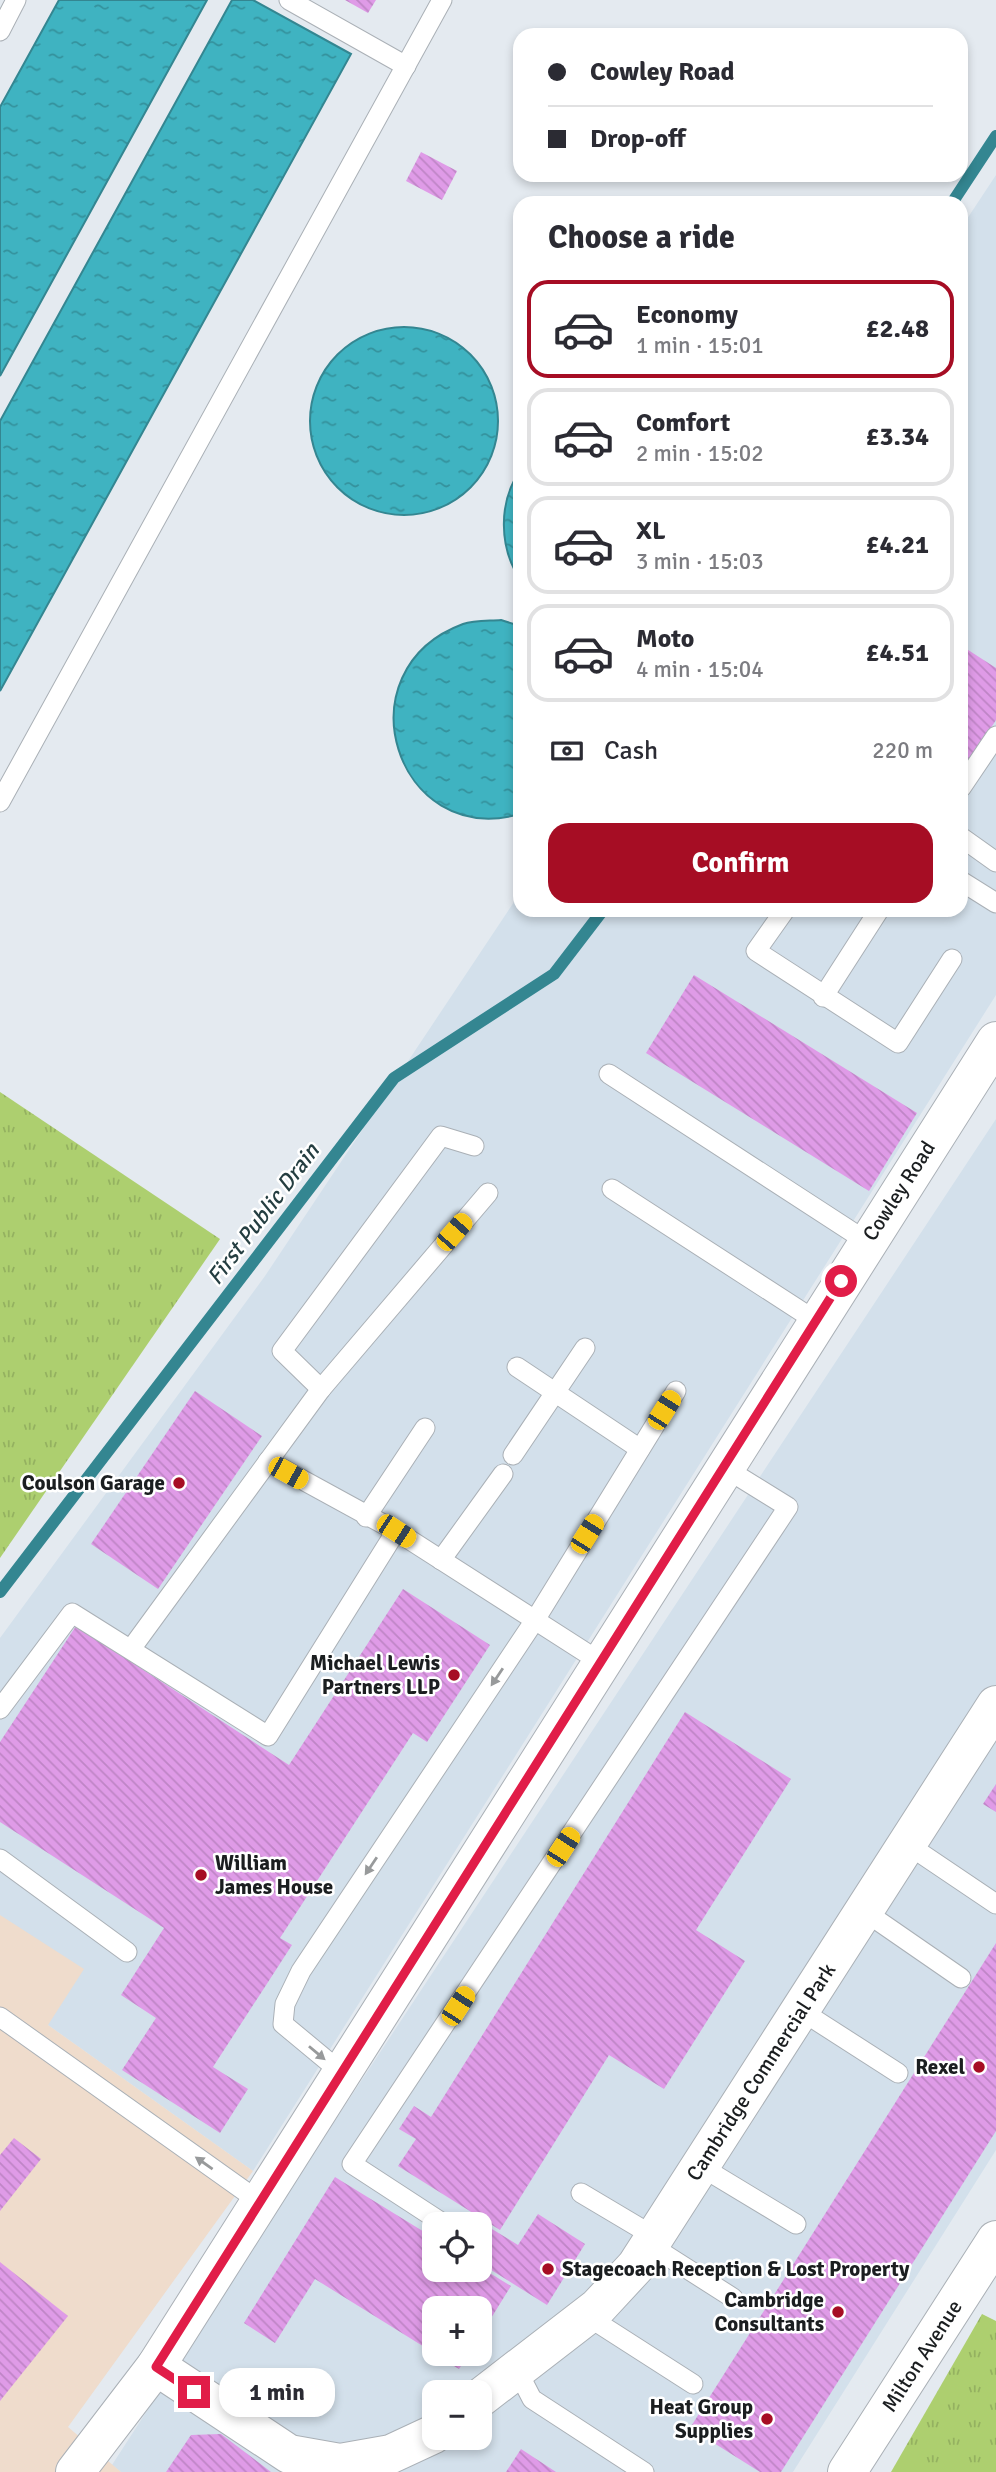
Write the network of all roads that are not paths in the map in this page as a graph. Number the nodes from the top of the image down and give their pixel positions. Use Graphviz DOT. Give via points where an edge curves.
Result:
graph roads {
  1 [pos="16,0"];
  2 [pos="289,0"];
  3 [pos="442,0"];
  4 [pos="0,32"];
  5 [pos="406,66"];
  6 [pos="996,736"];
  7 [pos="968,778"];
  8 [pos="0,802"];
  9 [pos="968,842"];
  10 [pos="996,862"];
  11 [pos="968,885"];
  12 [pos="996,902"];
  13 [pos="780,917"];
  14 [pos="874,917"];
  15 [pos="952,959"];
  16 [pos="823,997"];
  17 [pos="991,1059"];
  18 [pos="609,1074"];
  19 [pos="474,1146"];
  20 [pos="612,1189"];
  21 [pos="488,1193"];
  22 [pos="866,1241"];
  23 [pos="816,1321"];
  24 [pos="585,1348"];
  25 [pos="517,1367"];
  26 [pos="321,1390"];
  27 [pos="553,1391"];
  28 [pos="676,1391"];
  29 [pos="425,1428"];
  30 [pos="640,1449"];
  31 [pos="513,1455"];
  32 [pos="268,1461"];
  33 [pos="725,1468"];
  34 [pos="503,1474"];
  35 [pos="366,1517"];
  36 [pos="396,1531"];
  37 [pos="441,1560"];
  38 [pos="535,1620"];
  39 [pos="131,1649"];
  40 [pos="602,1663"];
  41 [pos="996,1704"];
  42 [pos="0,1709"];
  43 [pos="907,1844"];
  44 [pos="0,1859"];
  45 [pos="996,1904"];
  46 [pos="864,1911"];
  47 [pos="127,1952"];
  48 [pos="961,1978"];
  49 [pos="800,2010"];
  50 [pos="0,2017"];
  51 [pos="342,2073"];
  52 [pos="898,2073"];
  53 [pos="700,2166"];
  54 [pos="581,2193"];
  55 [pos="260,2202"];
  56 [pos="426,2212"];
  57 [pos="796,2224"];
  58 [pos="996,2240"];
  59 [pos="652,2241"];
  60 [pos="733,2298"];
  61 [pos="587,2316"];
  62 [pos="156,2367"];
  63 [pos="517,2370"];
  64 [pos="692,2384"];
  65 [pos="492,2389"];
  66 [pos="413,2452"];
  67 [pos="75,2472"];
  68 [pos="644,2472"];
  69 [pos="847,2472"];
  1 -- 4 [label="lane"];
  2 -- 5 [label="lane"];
  3 -- 5 [label="lane"];
  5 -- 8 [label="lane"];
  6 -- 7 [label="lane"];
  9 -- 10 [label="lane"];
  11 -- 12 [label="lane"];
  13 -- 16 [label="lane" via="756,951"];
  14 -- 16 [label="lane"];
  15 -- 16 [label="lane" via="898,1043"];
  17 -- 22 [label="street, Cowley Road"];
  18 -- 22 [label="lane"];
  19 -- 26 [label="lane" via="441,1136 282,1351"];
  20 -- 23 [label="lane"];
  21 -- 26 [label="lane"];
  22 -- 23 [label="street, Cowley Road"];
  23 -- 33 [label="street, Cowley Road"];
  24 -- 27 [label="lane"];
  25 -- 27 [label="lane"];
  26 -- 32 [label="lane"];
  27 -- 30 [label="lane"];
  27 -- 31 [label="lane"];
  28 -- 30 [label="lane"];
  29 -- 35 [label="lane"];
  30 -- 38 [label="lane"];
  32 -- 35 [label="lane"];
  32 -- 39 [label="lane"];
  33 -- 40 [label="street, Cowley Road"];
  33 -- 56 [label="lane" via="789,1507 352,2164"];
  34 -- 37 [label="lane"];
  35 -- 36 [label="lane"];
  36 -- 37 [label="lane"];
  36 -- 39 [label="lane" via="268,1735"];
  37 -- 38 [label="lane"];
  38 -- 40 [label="lane"];
  38 -- 51 [label="lane, one-way" via="301,1971 285,2004 283,2024"];
  39 -- 42 [label="lane" via="72,1613"];
  40 -- 51 [label="street, Cowley Road"];
  41 -- 43 [label="street, Cambridge Commercial Park"];
  43 -- 45 [label="lane"];
  43 -- 46 [label="street, Cambridge Commercial Park"];
  44 -- 47 [label="lane"];
  46 -- 48 [label="lane"];
  46 -- 49 [label="street, Cambridge Commercial Park"];
  49 -- 52 [label="lane"];
  49 -- 53 [label="street, Cambridge Commercial Park"];
  55 -- 50 [label="lane, one-way"];
  51 -- 55 [label="street, Cowley Road"];
  53 -- 57 [label="lane"];
  53 -- 59 [label="street, Cambridge Commercial Park"];
  54 -- 59 [label="lane"];
  55 -- 62 [label="street, Cowley Road"];
  58 -- 69 [label="street, Milton Avenue"];
  59 -- 60 [label="lane"];
  59 -- 61 [label="street, Cambridge Commercial Park" via="636,2266"];
  61 -- 63 [label="street, Cambridge Commercial Park"];
  61 -- 64 [label="lane"];
  62 -- 66 [label="street" via="289,2454 340,2463"];
  62 -- 67 [label="street, Cowley Road"];
  63 -- 65 [label="street, Cambridge Commercial Park"];
  63 -- 68 [label="lane" via="532,2399"];
}
